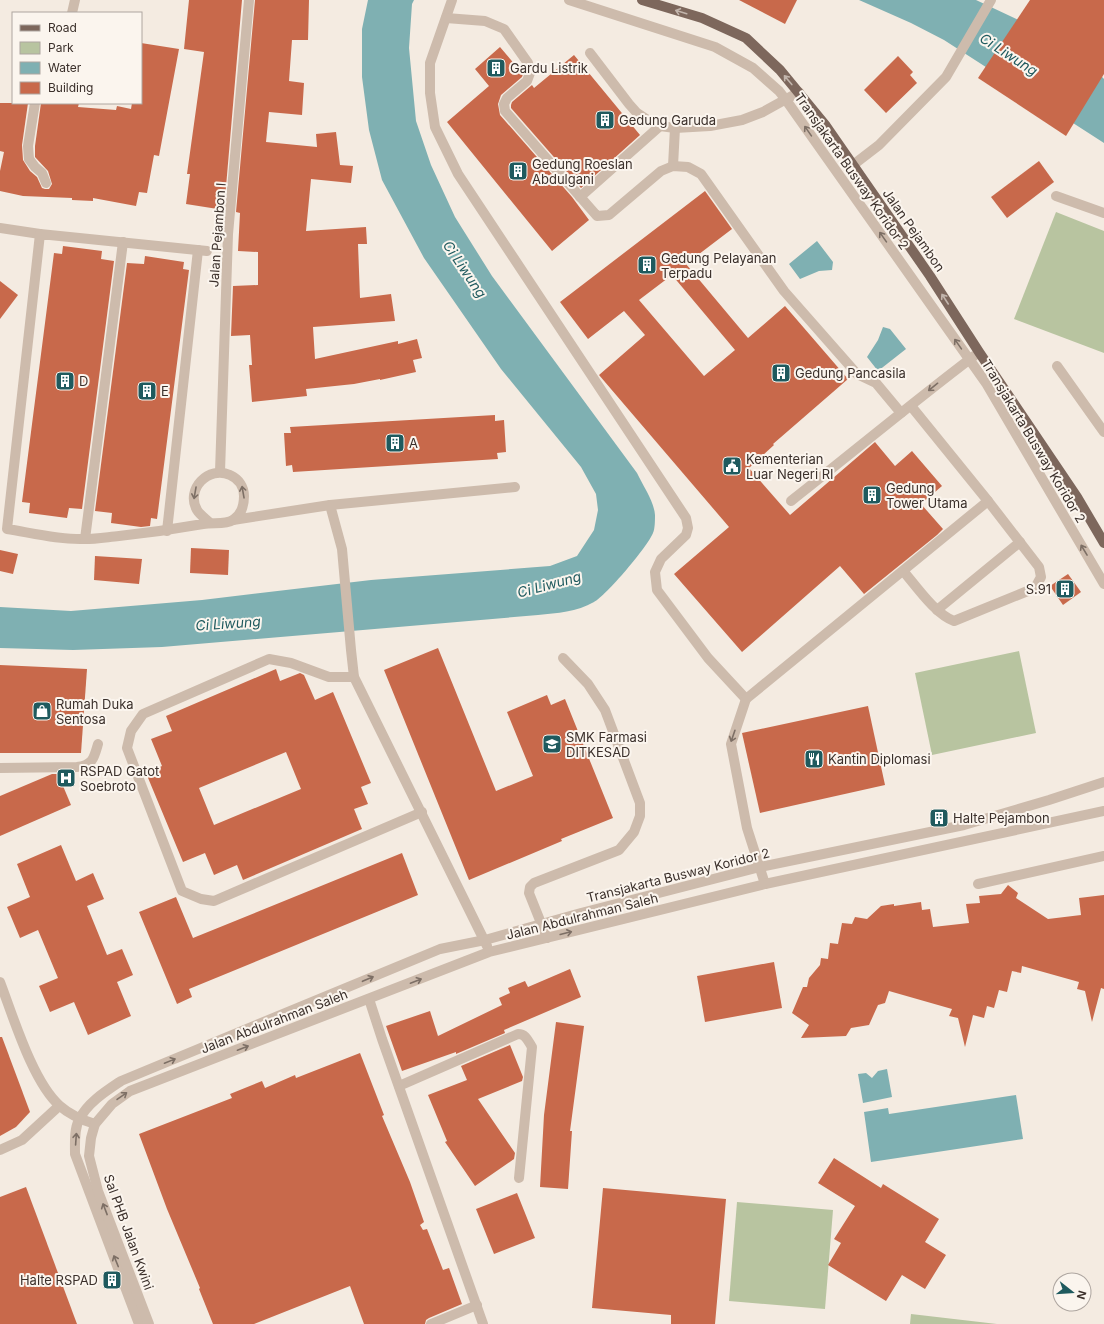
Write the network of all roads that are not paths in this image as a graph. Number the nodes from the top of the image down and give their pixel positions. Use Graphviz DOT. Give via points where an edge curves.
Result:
graph roads {
  1 [pos="75,0"];
  2 [pos="249,0"];
  3 [pos="452,0"];
  4 [pos="569,0"];
  5 [pos="642,0"];
  6 [pos="991,0"];
  7 [pos="72,12"];
  8 [pos="446,18"];
  9 [pos="590,53"];
  10 [pos="799,92"];
  11 [pos="786,100"];
  12 [pos="35,104"];
  13 [pos="660,126"];
  14 [pos="674,128"];
  15 [pos="853,165"];
  16 [pos="673,166"];
  17 [pos="46,183"];
  18 [pos="1056,196"];
  19 [pos="580,197"];
  20 [pos="1104,213"];
  21 [pos="0,228"];
  22 [pos="40,234"];
  23 [pos="123,242"];
  24 [pos="979,352"];
  25 [pos="969,359"];
  26 [pos="1057,366"];
  27 [pos="911,406"];
  28 [pos="901,414"];
  29 [pos="1104,432"];
  30 [pos="220,472"];
  31 [pos="515,487"];
  32 [pos="791,501"];
  33 [pos="988,501"];
  34 [pos="330,505"];
  35 [pos="233,520"];
  36 [pos="210,523"];
  37 [pos="3,529"];
  38 [pos="167,531"];
  39 [pos="85,539"];
  40 [pos="1020,542"];
  41 [pos="1104,543"];
  42 [pos="904,572"];
  43 [pos="1104,584"];
  44 [pos="937,610"];
  45 [pos="563,658"];
  46 [pos="354,677"];
  47 [pos="746,699"];
  48 [pos="98,744"];
  49 [pos="0,768"];
  50 [pos="1104,782"];
  51 [pos="1104,811"];
  52 [pos="422,812"];
  53 [pos="1104,856"];
  54 [pos="760,868"];
  55 [pos="765,884"];
  56 [pos="978,884"];
  57 [pos="542,924"];
  58 [pos="547,938"];
  59 [pos="485,940"];
  60 [pos="489,952"];
  61 [pos="0,982"];
  62 [pos="369,999"];
  63 [pos="399,1086"];
  64 [pos="59,1106"];
  65 [pos="79,1119"];
  66 [pos="95,1124"];
  67 [pos="0,1150"];
  68 [pos="519,1178"];
  69 [pos="477,1305"];
  70 [pos="139,1324"];
  71 [pos="149,1324"];
  72 [pos="431,1324"];
  73 [pos="483,1324"];
  1 -- 7 [label="street"];
  2 -- 30 [label="street, Jalan Pejambon I" via="228,234"];
  3 -- 8 [label="street"];
  4 -- 11 [label="street, Transjakarta Busway Koridor 2" via="715,47 753,68"];
  10 -- 5 [label="main road, Jalan Pejambon, one-way" via="746,38 702,18"];
  6 -- 15 [label="street" via="946,77 879,145"];
  8 -- 19 [label="street" via="485,21 504,30 528,63 530,73 527,81 507,98 504,104 505,111"];
  8 -- 47 [label="street" via="430,63 430,93 435,127 458,174 686,518 686,535 661,559 655,572 657,590 708,658"];
  9 -- 13 [label="street" via="633,109 649,122"];
  10 -- 11 [label="street"];
  10 -- 15 [label="main road, Jalan Pejambon"];
  11 -- 14 [label="street" via="742,120 710,126"];
  25 -- 11 [label="street, Transjakarta Busway Koridor 2, one-way"];
  12 -- 17 [label="street" via="28,146 29,159 42,173"];
  13 -- 14 [label="street"];
  13 -- 19 [label="street"];
  14 -- 16 [label="street"];
  24 -- 15 [label="main road, Jalan Pejambon, one-way"];
  16 -- 19 [label="street" via="661,171 609,215 597,216"];
  16 -- 28 [label="street" via="688,167 701,174 784,291 857,374 876,383"];
  18 -- 20 [label="street"];
  21 -- 22 [label="street"];
  22 -- 23 [label="street"];
  22 -- 37 [label="street"];
  23 -- 38 [label="street" via="203,250"];
  23 -- 39 [label="street"];
  24 -- 25 [label="street"];
  24 -- 41 [label="main road, Jalan Pejambon" via="1077,497"];
  25 -- 27 [label="street, one-way"];
  43 -- 25 [label="street, Transjakarta Busway Koridor 2, one-way" via="986,383"];
  26 -- 29 [label="street"];
  27 -- 28 [label="street"];
  27 -- 33 [label="street"];
  28 -- 32 [label="street"];
  35 -- 30 [label="street, one-way" via="244,504 244,492 237,479"];
  30 -- 36 [label="street, one-way" via="202,478 194,493 197,510"];
  31 -- 34 [label="street"];
  33 -- 40 [label="street"];
  33 -- 42 [label="street"];
  34 -- 35 [label="street"];
  34 -- 46 [label="street" via="342,549"];
  35 -- 36 [label="street"];
  36 -- 38 [label="street"];
  37 -- 39 [label="street"];
  38 -- 39 [label="street"];
  40 -- 44 [label="street"];
  40 -- 44 [label="street" via="1039,567 1041,577 1035,588 954,621"];
  42 -- 44 [label="street"];
  42 -- 47 [label="street"];
  45 -- 57 [label="street" via="588,684 605,710 640,802 640,816 634,832 620,850 534,883 530,887"];
  46 -- 52 [label="street"];
  46 -- 52 [label="street" via="329,677 291,663 269,659 143,714 132,731 128,748 182,891 200,900 214,902"];
  47 -- 54 [label="street, one-way" via="731,744 747,828"];
  48 -- 49 [label="street" via="94,758 86,766"];
  50 -- 54 [label="street, Transjakarta Busway Koridor 2" via="964,825"];
  51 -- 55 [label="street, Jalan Abdulrahman Saleh"];
  52 -- 59 [label="street"];
  53 -- 56 [label="street"];
  54 -- 55 [label="street"];
  54 -- 57 [label="street, Transjakarta Busway Koridor 2"];
  58 -- 55 [label="street, Jalan Abdulrahman Saleh, one-way"];
  57 -- 58 [label="street"];
  57 -- 59 [label="street, Transjakarta Busway Koridor 2"];
  58 -- 60 [label="street, Jalan Abdulrahman Saleh"];
  59 -- 60 [label="street"];
  65 -- 59 [label="street, Transjakarta Busway Koridor 2, one-way" via="93,1102 121,1081 440,949"];
  62 -- 60 [label="street, Jalan Abdulrahman Saleh, one-way"];
  61 -- 64 [label="street" via="43,1086"];
  62 -- 63 [label="street"];
  66 -- 62 [label="street, Jalan Abdulrahman Saleh, one-way" via="112,1104 130,1091"];
  63 -- 68 [label="street" via="518,1034 526,1037 532,1047"];
  63 -- 69 [label="street"];
  64 -- 65 [label="street"];
  64 -- 67 [label="street" via="22,1140"];
  65 -- 66 [label="street"];
  70 -- 65 [label="street, one-way" via="75,1154"];
  71 -- 66 [label="street, Sal PHB Jalan Kwini, one-way" via="98,1191 89,1156"];
  69 -- 72 [label="street"];
  69 -- 73 [label="street"];
}
